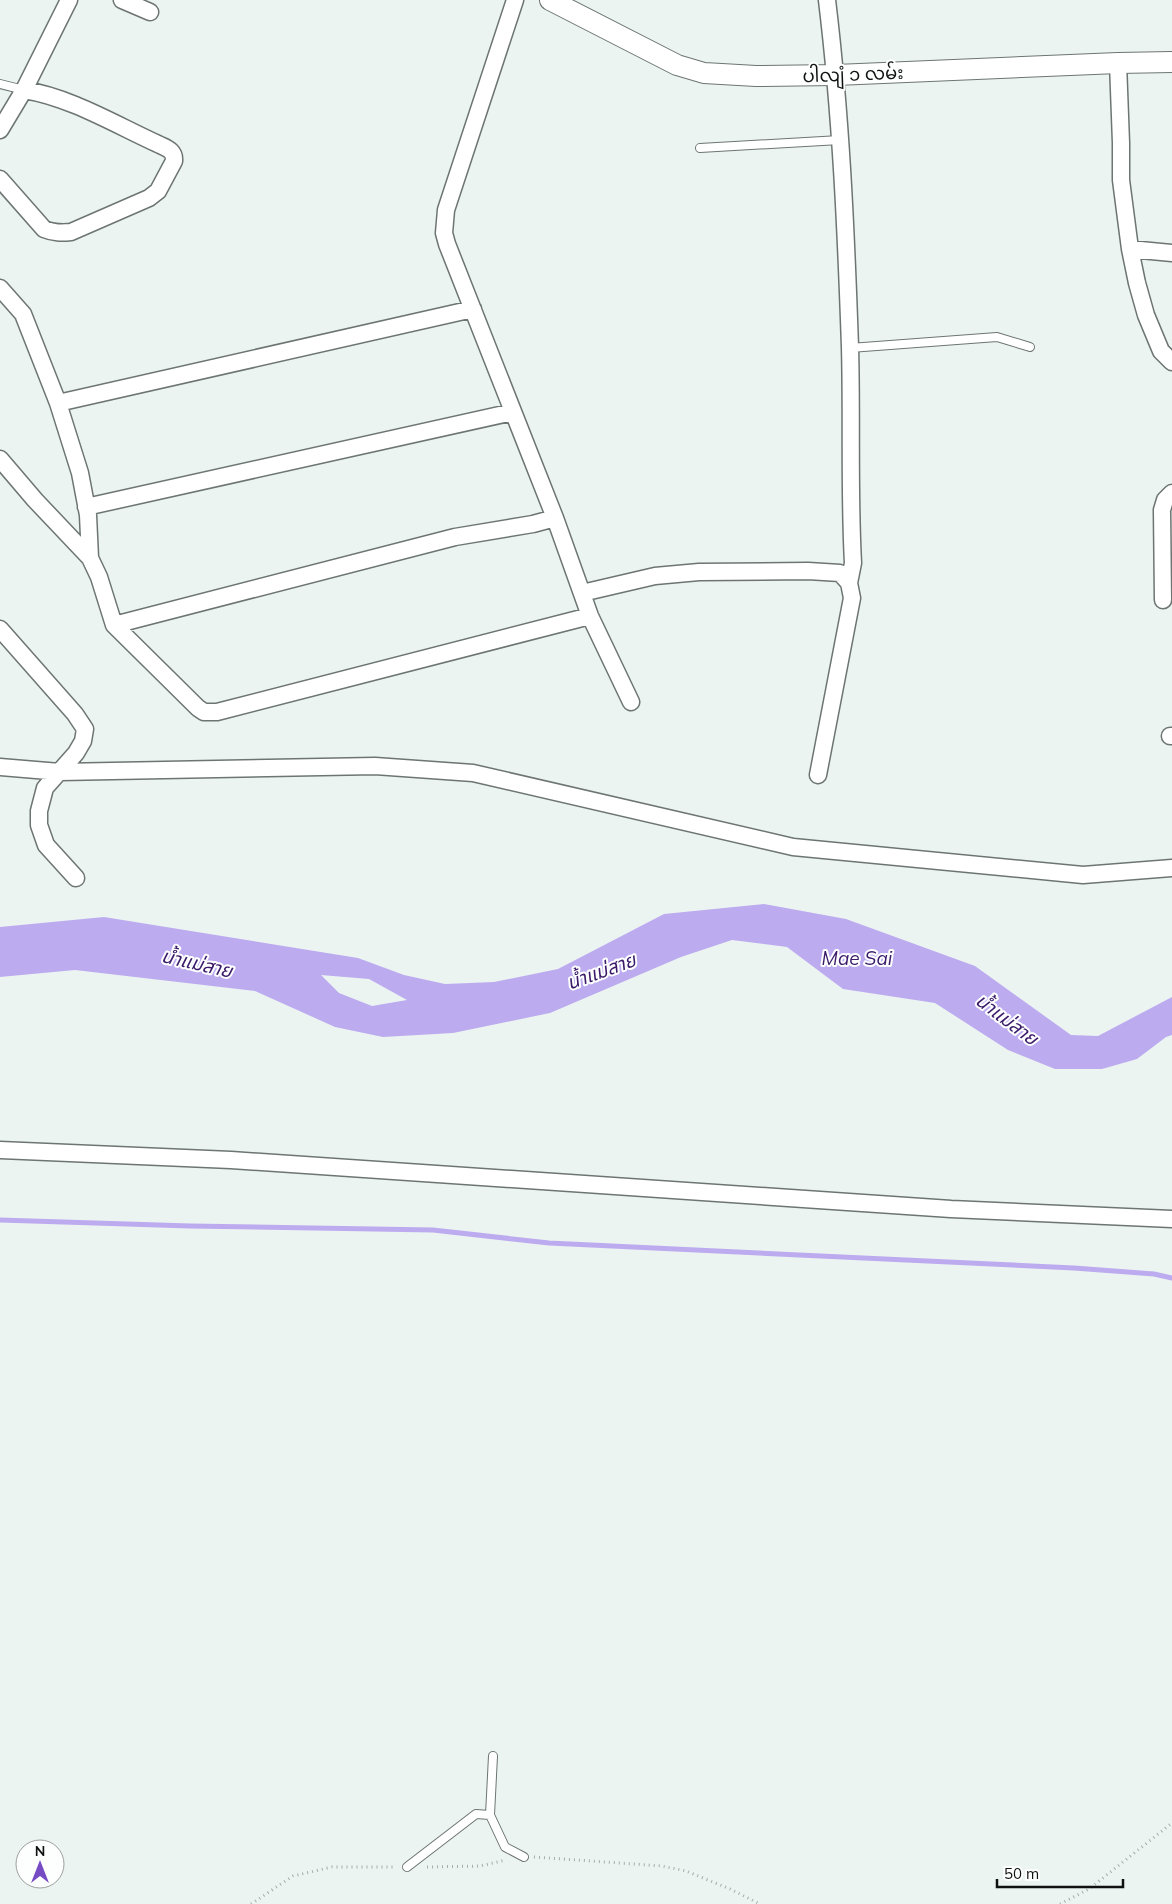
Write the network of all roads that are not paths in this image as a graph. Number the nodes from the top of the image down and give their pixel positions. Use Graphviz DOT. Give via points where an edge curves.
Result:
graph roads {
  1 [pos="69,0"];
  2 [pos="122,0"];
  3 [pos="515,0"];
  4 [pos="550,0"];
  5 [pos="826,0"];
  6 [pos="150,12"];
  7 [pos="1172,62"];
  8 [pos="1118,63"];
  9 [pos="836,75"];
  10 [pos="0,84"];
  11 [pos="24,90"];
  12 [pos="0,130"];
  13 [pos="841,140"];
  14 [pos="700,148"];
  15 [pos="0,179"];
  16 [pos="1130,249"];
  17 [pos="1172,254"];
  18 [pos="0,288"];
  19 [pos="473,309"];
  20 [pos="1030,347"];
  21 [pos="850,348"];
  22 [pos="1172,362"];
  23 [pos="58,403"];
  24 [pos="513,412"];
  25 [pos="0,459"];
  26 [pos="1172,493"];
  27 [pos="86,507"];
  28 [pos="555,518"];
  29 [pos="90,558"];
  30 [pos="849,583"];
  31 [pos="582,593"];
  32 [pos="1163,600"];
  33 [pos="590,616"];
  34 [pos="114,625"];
  35 [pos="0,629"];
  36 [pos="631,702"];
  37 [pos="0,767"];
  38 [pos="60,772"];
  39 [pos="818,775"];
  40 [pos="1172,868"];
  41 [pos="76,878"];
  42 [pos="0,1150"];
  43 [pos="1172,1219"];
  44 [pos="493,1756"];
  45 [pos="490,1815"];
  46 [pos="524,1857"];
  47 [pos="407,1868"];
  1 -- 11 [label="street"];
  2 -- 6 [label="street"];
  3 -- 19 [label="street" via="446,210 444,233 447,244"];
  4 -- 9 [label="street, ပါလျံ ၁ လမ်း" via="677,65 704,73"];
  5 -- 9 [label="street"];
  7 -- 8 [label="street, ပါလျံ ၁ လမ်း"];
  8 -- 9 [label="street, ပါလျံ ၁ လမ်း"];
  8 -- 16 [label="street" via="1121,180"];
  9 -- 13 [label="street"];
  10 -- 11 [label="lane"];
  11 -- 12 [label="street"];
  11 -- 15 [label="street" via="60,99 158,144 172,152 174,161 158,191 149,198 62,233 44,229"];
  13 -- 14 [label="lane"];
  13 -- 21 [label="street"];
  16 -- 17 [label="street"];
  16 -- 22 [label="street" via="1146,315 1161,351"];
  18 -- 23 [label="street" via="22,314"];
  19 -- 23 [label="street"];
  19 -- 24 [label="street"];
  20 -- 21 [label="lane" via="997,337"];
  21 -- 30 [label="street" via="853,563"];
  23 -- 27 [label="street" via="80,473"];
  24 -- 27 [label="street"];
  24 -- 28 [label="street"];
  25 -- 29 [label="street"];
  26 -- 32 [label="street" via="1162,510"];
  27 -- 29 [label="street"];
  28 -- 31 [label="street"];
  28 -- 34 [label="street" via="455,537"];
  29 -- 34 [label="street"];
  30 -- 31 [label="street" via="840,574 808,571 699,572 655,576"];
  30 -- 39 [label="street" via="852,598"];
  31 -- 33 [label="street"];
  33 -- 34 [label="street" via="217,712 204,712 198,708"];
  33 -- 36 [label="street"];
  35 -- 38 [label="street" via="85,729 80,747"];
  37 -- 38 [label="street"];
  38 -- 40 [label="street" via="375,766 473,773 793,847 1083,875"];
  38 -- 41 [label="street" via="45,788 38,811 38,825 46,845"];
  42 -- 43 [label="street" via="231,1160 941,1208"];
  44 -- 45 [label="lane"];
  45 -- 46 [label="lane" via="505,1847"];
  45 -- 47 [label="lane" via="476,1814"];
}
